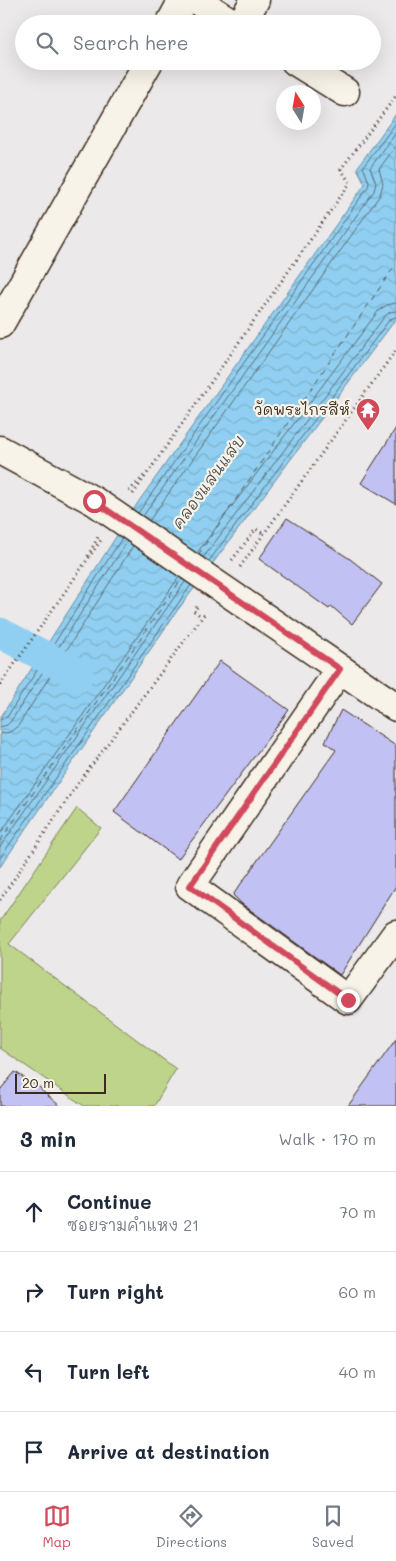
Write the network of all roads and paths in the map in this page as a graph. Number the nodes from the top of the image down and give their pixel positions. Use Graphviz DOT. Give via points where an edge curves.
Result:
graph roads {
  1 [pos="183,0"];
  2 [pos="196,0"];
  3 [pos="255,0"];
  4 [pos="175,15"];
  5 [pos="220,15"];
  6 [pos="246,15"];
  7 [pos="144,70"];
  8 [pos="310,70"];
  9 [pos="345,92"];
  10 [pos="396,96"];
  11 [pos="0,324"];
  12 [pos="396,350"];
  13 [pos="0,450"];
  14 [pos="131,497"];
  15 [pos="264,534"];
  16 [pos="104,536"];
  17 [pos="224,578"];
  18 [pos="207,610"];
  19 [pos="340,669"];
  20 [pos="0,685"];
  21 [pos="396,707"];
  22 [pos="0,900"];
  23 [pos="396,934"];
  1 -- 4 [label="street"];
  2 -- 5 [label="street"];
  3 -- 6 [label="street"];
  7 -- 11 [label="street"];
  8 -- 9 [label="street"];
  10 -- 14 [label="path" via="341,169 350,183"];
  12 -- 15 [label="path"];
  13 -- 17 [label="street, bridge"];
  15 -- 17 [label="path"];
  15 -- 17 [label="path" via="256,529"];
  16 -- 20 [label="path"];
  17 -- 19 [label="street, bridge" via="242,602"];
  18 -- 22 [label="path" via="77,785"];
  19 -- 21 [label="street"];
  19 -- 23 [label="street" via="190,886 348,1000"];
}
